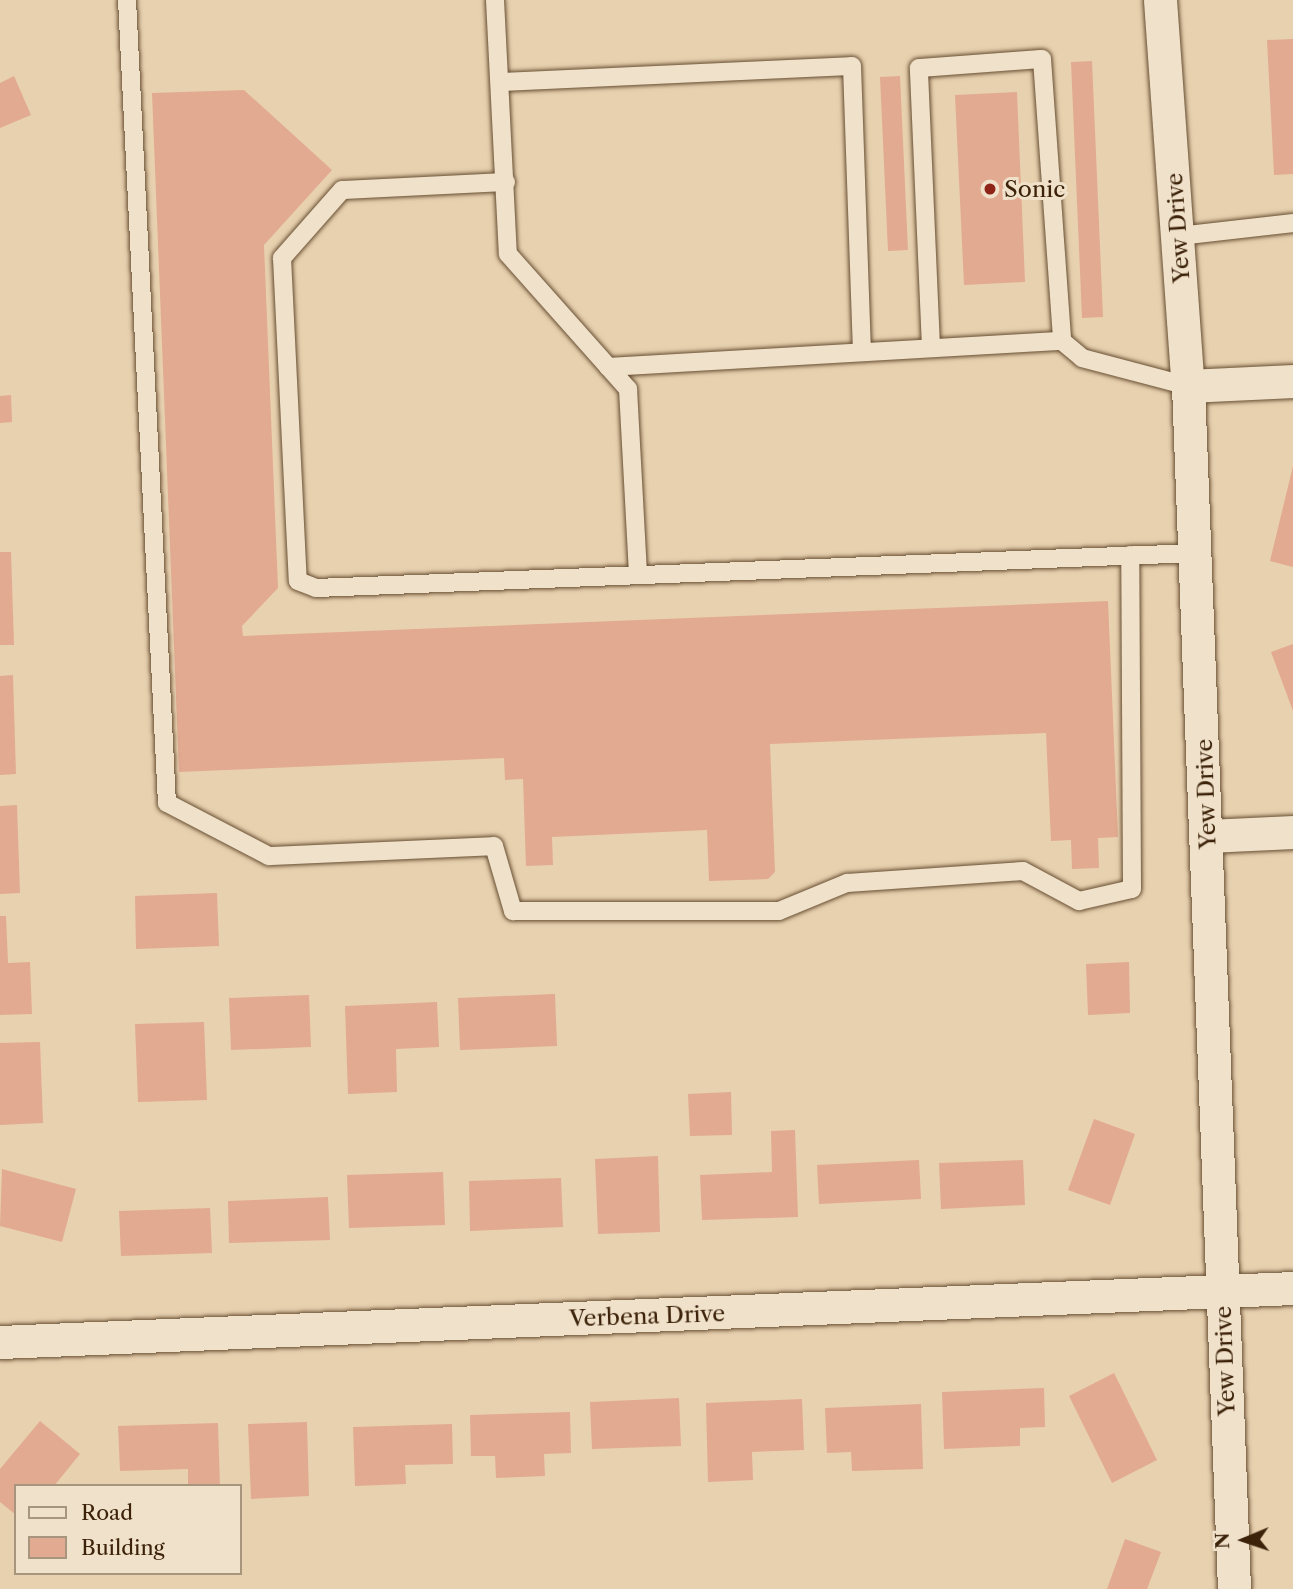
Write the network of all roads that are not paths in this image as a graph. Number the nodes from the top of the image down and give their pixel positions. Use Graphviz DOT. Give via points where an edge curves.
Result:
graph roads {
  1 [pos="127,0"];
  2 [pos="495,0"];
  3 [pos="1160,0"];
  4 [pos="500,82"];
  5 [pos="506,182"];
  6 [pos="1293,223"];
  7 [pos="1179,236"];
  8 [pos="1062,341"];
  9 [pos="931,347"];
  10 [pos="862,351"];
  11 [pos="608,366"];
  12 [pos="1293,380"];
  13 [pos="1188,386"];
  14 [pos="1195,553"];
  15 [pos="1130,555"];
  16 [pos="638,575"];
  17 [pos="1293,832"];
  18 [pos="1208,836"];
  19 [pos="1293,1287"];
  20 [pos="1222,1292"];
  21 [pos="0,1342"];
  22 [pos="1234,1589"];
  1 -- 15 [label="lane" via="167,803 269,856 494,846 513,911 779,911 847,883 1023,871 1079,901 1132,889"];
  2 -- 4 [label="lane"];
  3 -- 7 [label="street, Yew Drive"];
  4 -- 5 [label="lane"];
  4 -- 10 [label="lane" via="852,66"];
  5 -- 11 [label="lane" via="508,254"];
  5 -- 16 [label="lane" via="342,190 282,258 298,581 316,588"];
  6 -- 7 [label="lane"];
  7 -- 13 [label="street, Yew Drive"];
  8 -- 9 [label="lane"];
  8 -- 9 [label="lane" via="1042,59 919,68"];
  8 -- 13 [label="lane" via="1082,358"];
  9 -- 10 [label="lane"];
  10 -- 11 [label="lane"];
  11 -- 16 [label="lane" via="628,389"];
  12 -- 13 [label="street"];
  13 -- 14 [label="street, Yew Drive"];
  14 -- 15 [label="lane"];
  14 -- 18 [label="street, Yew Drive"];
  15 -- 16 [label="lane"];
  17 -- 18 [label="street"];
  18 -- 20 [label="street, Yew Drive"];
  19 -- 20 [label="street, Verbena Drive"];
  20 -- 21 [label="street, Verbena Drive"];
  20 -- 22 [label="street, Yew Drive"];
}
